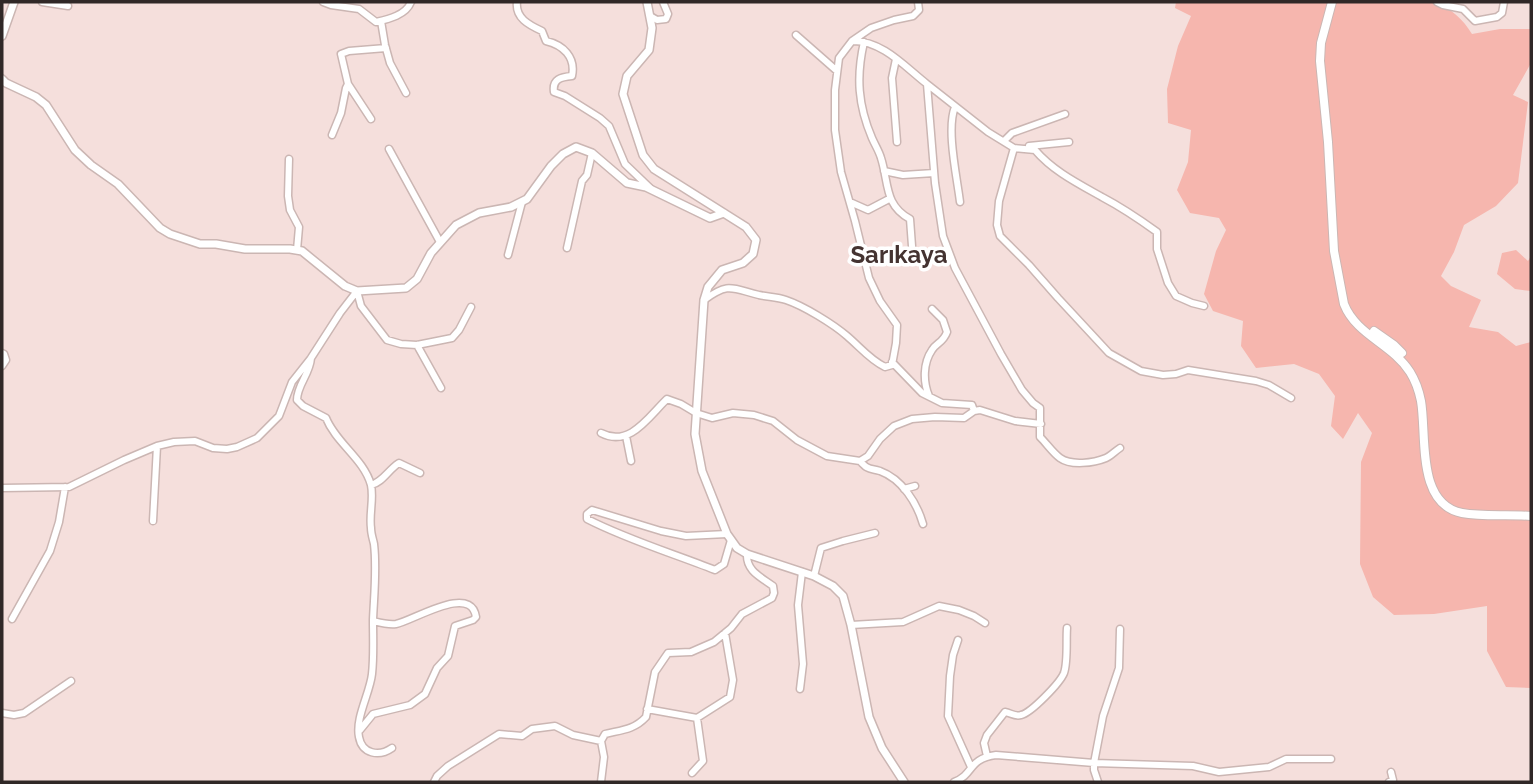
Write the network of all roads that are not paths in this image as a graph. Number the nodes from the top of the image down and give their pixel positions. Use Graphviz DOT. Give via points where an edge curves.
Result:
graph roads {
  1 [pos="14,2"];
  2 [pos="42,2"];
  3 [pos="323,2"];
  4 [pos="411,2"];
  5 [pos="517,2"];
  6 [pos="647,2"];
  7 [pos="663,2"];
  8 [pos="918,2"];
  9 [pos="1332,2"];
  10 [pos="1337,2"];
  11 [pos="1437,2"];
  12 [pos="1504,2"];
  13 [pos="68,6"];
  14 [pos="650,16"];
  15 [pos="381,21"];
  16 [pos="796,35"];
  17 [pos="2,36"];
  18 [pos="852,41"];
  19 [pos="864,42"];
  20 [pos="386,48"];
  21 [pos="896,59"];
  22 [pos="837,71"];
  23 [pos="2,79"];
  24 [pos="348,84"];
  25 [pos="927,84"];
  26 [pos="406,93"];
  27 [pos="955,107"];
  28 [pos="1065,114"];
  29 [pos="371,119"];
  30 [pos="331,135"];
  31 [pos="1004,141"];
  32 [pos="897,142"];
  33 [pos="1069,142"];
  34 [pos="1014,148"];
  35 [pos="389,149"];
  36 [pos="592,153"];
  37 [pos="289,159"];
  38 [pos="884,171"];
  39 [pos="934,173"];
  40 [pos="651,189"];
  41 [pos="889,199"];
  42 [pos="522,202"];
  43 [pos="850,202"];
  44 [pos="960,202"];
  45 [pos="724,213"];
  46 [pos="440,243"];
  47 [pos="912,246"];
  48 [pos="567,248"];
  49 [pos="298,250"];
  50 [pos="508,254"];
  51 [pos="357,291"];
  52 [pos="704,300"];
  53 [pos="1204,306"];
  54 [pos="471,307"];
  55 [pos="932,309"];
  56 [pos="417,345"];
  57 [pos="2,353"];
  58 [pos="312,358"];
  59 [pos="892,362"];
  60 [pos="2,366"];
  61 [pos="441,388"];
  62 [pos="929,397"];
  63 [pos="1291,398"];
  64 [pos="974,411"];
  65 [pos="696,413"];
  66 [pos="1041,424"];
  67 [pos="601,433"];
  68 [pos="626,436"];
  69 [pos="157,446"];
  70 [pos="1120,447"];
  71 [pos="631,461"];
  72 [pos="860,461"];
  73 [pos="420,473"];
  74 [pos="371,485"];
  75 [pos="915,486"];
  76 [pos="65,487"];
  77 [pos="2,488"];
  78 [pos="904,489"];
  79 [pos="1531,514"];
  80 [pos="153,521"];
  81 [pos="923,524"];
  82 [pos="875,533"];
  83 [pos="729,537"];
  84 [pos="747,554"];
  85 [pos="802,572"];
  86 [pos="814,576"];
  87 [pos="12,619"];
  88 [pos="373,621"];
  89 [pos="985,623"];
  90 [pos="851,625"];
  91 [pos="1067,628"];
  92 [pos="1120,629"];
  93 [pos="726,633"];
  94 [pos="958,640"];
  95 [pos="71,681"];
  96 [pos="800,689"];
  97 [pos="647,709"];
  98 [pos="2,713"];
  99 [pos="697,718"];
  100 [pos="359,731"];
  101 [pos="601,741"];
  102 [pos="391,748"];
  103 [pos="988,756"];
  104 [pos="1331,760"];
  105 [pos="1094,763"];
  106 [pos="971,767"];
  107 [pos="1391,772"];
  108 [pos="692,773"];
  109 [pos="434,782"];
  110 [pos="601,782"];
  111 [pos="904,782"];
  112 [pos="954,782"];
  113 [pos="1098,782"];
  114 [pos="1389,782"];
  1 -- 17 [label="street"];
  2 -- 13 [label="street"];
  3 -- 15 [label="street" via="359,9"];
  4 -- 15 [label="street" via="401,14"];
  5 -- 40 [label="street" via="522,19 570,58 572,76 556,81 554,92 608,126 625,164"];
  6 -- 14 [label="street"];
  7 -- 14 [label="street" via="666,19"];
  8 -- 18 [label="street" via="919,10 913,16 871,28"];
  9 -- 79 [label="main road" via="1320,61 1334,251 1347,312 1357,326 1392,351 1412,376 1421,404 1427,472 1441,502 1463,513"];
  10 -- 79 [label="main road" via="1324,64 1341,270 1351,312 1394,345 1417,373 1433,475 1445,500 1469,509"];
  11 -- 12 [label="street" via="1463,9 1475,21 1497,17"];
  14 -- 45 [label="street" via="649,50 627,76 623,94 643,155 654,169"];
  15 -- 20 [label="street"];
  16 -- 22 [label="street"];
  18 -- 19 [label="street"];
  18 -- 22 [label="street" via="839,58"];
  19 -- 21 [label="street"];
  19 -- 38 [label="street" via="858,69 860,93"];
  20 -- 24 [label="street" via="342,52"];
  20 -- 26 [label="street"];
  21 -- 25 [label="street"];
  21 -- 32 [label="street" via="892,78"];
  22 -- 43 [label="street" via="835,130"];
  23 -- 49 [label="street" via="46,105 75,150 170,234 200,244"];
  24 -- 29 [label="street"];
  24 -- 30 [label="street"];
  25 -- 27 [label="street"];
  25 -- 39 [label="street"];
  27 -- 31 [label="street"];
  27 -- 44 [label="street" via="953,143"];
  28 -- 31 [label="street" via="1012,133"];
  31 -- 34 [label="street"];
  33 -- 34 [label="street"];
  34 -- 53 [label="street" via="1035,150 1047,164 1157,232 1157,249 1176,296"];
  34 -- 63 [label="street" via="999,201 999,236 1109,353 1141,371 1163,375 1188,370 1256,381"];
  35 -- 46 [label="street"];
  36 -- 40 [label="street" via="627,183"];
  36 -- 42 [label="street" via="576,147 563,154"];
  36 -- 48 [label="street"];
  37 -- 49 [label="street" via="288,197 299,227"];
  38 -- 39 [label="street"];
  38 -- 41 [label="street"];
  39 -- 66 [label="street" via="943,236 955,268 1022,390 1040,408"];
  40 -- 45 [label="street" via="710,218"];
  41 -- 43 [label="street" via="868,210"];
  41 -- 47 [label="street" via="898,213 909,219"];
  42 -- 46 [label="street" via="479,213 456,225"];
  42 -- 50 [label="street"];
  43 -- 59 [label="street" via="869,278 897,326"];
  45 -- 52 [label="street" via="756,240 753,254 722,270"];
  46 -- 51 [label="street" via="406,288"];
  49 -- 51 [label="street"];
  51 -- 56 [label="street" via="361,306 387,341"];
  51 -- 58 [label="street"];
  52 -- 59 [label="street" via="720,289 735,287 784,299 845,334 877,363 885,367"];
  52 -- 65 [label="street"];
  54 -- 56 [label="street" via="452,338"];
  55 -- 62 [label="street" via="947,332 931,350 926,366"];
  56 -- 61 [label="street"];
  57 -- 60 [label="street" via="6,360"];
  58 -- 69 [label="street" via="292,382 279,416 257,438 227,449 195,441"];
  58 -- 74 [label="street" via="297,400 326,418"];
  59 -- 62 [label="street"];
  62 -- 64 [label="street" via="942,403 972,405"];
  64 -- 66 [label="street"];
  64 -- 72 [label="street" via="964,418 912,419 894,426"];
  65 -- 68 [label="street" via="667,399"];
  65 -- 72 [label="street" via="712,418 754,415 773,421 827,456"];
  65 -- 83 [label="street" via="702,471"];
  66 -- 70 [label="street" via="1040,437 1062,460 1084,463 1108,458"];
  67 -- 68 [label="street"];
  68 -- 71 [label="street"];
  69 -- 76 [label="street"];
  69 -- 80 [label="street"];
  72 -- 78 [label="street"];
  73 -- 74 [label="street" via="399,463"];
  74 -- 88 [label="street"];
  75 -- 78 [label="street"];
  76 -- 77 [label="street"];
  76 -- 87 [label="street" via="50,551"];
  78 -- 81 [label="street"];
  82 -- 86 [label="street" via="821,548"];
  83 -- 83 [label="street" via="723,564 715,570 616,534 587,519 587,514 592,510 686,536"];
  83 -- 84 [label="street"];
  84 -- 85 [label="street"];
  84 -- 93 [label="street" via="752,572 773,586 774,593 743,614"];
  85 -- 86 [label="street"];
  85 -- 96 [label="street"];
  86 -- 90 [label="street" via="843,596"];
  88 -- 100 [label="street" via="372,671"];
  88 -- 100 [label="street" via="396,624 453,603 471,607 477,617 455,626 448,656 425,694 410,705 373,714"];
  89 -- 90 [label="street" via="974,615 939,606 903,622"];
  90 -- 111 [label="street" via="869,718"];
  91 -- 103 [label="street" via="1065,671 1055,687 1024,715 1005,712 987,735"];
  92 -- 105 [label="street" via="1119,668"];
  93 -- 97 [label="street" via="695,650 668,653 655,672"];
  93 -- 99 [label="street" via="733,681 730,697"];
  94 -- 106 [label="street" via="948,716"];
  95 -- 98 [label="street" via="24,713"];
  97 -- 99 [label="street"];
  97 -- 101 [label="street" via="643,721 605,734"];
  99 -- 108 [label="street" via="703,761"];
  100 -- 102 [label="street" via="365,750"];
  101 -- 109 [label="street" via="555,726 532,729 522,736 499,734 448,766"];
  101 -- 110 [label="street"];
  103 -- 105 [label="street"];
  103 -- 106 [label="street"];
  104 -- 105 [label="street" via="1286,759 1269,767 1219,772 1193,766"];
  105 -- 113 [label="street"];
  106 -- 112 [label="street" via="963,779"];
  107 -- 114 [label="street" via="1393,780"];
}
